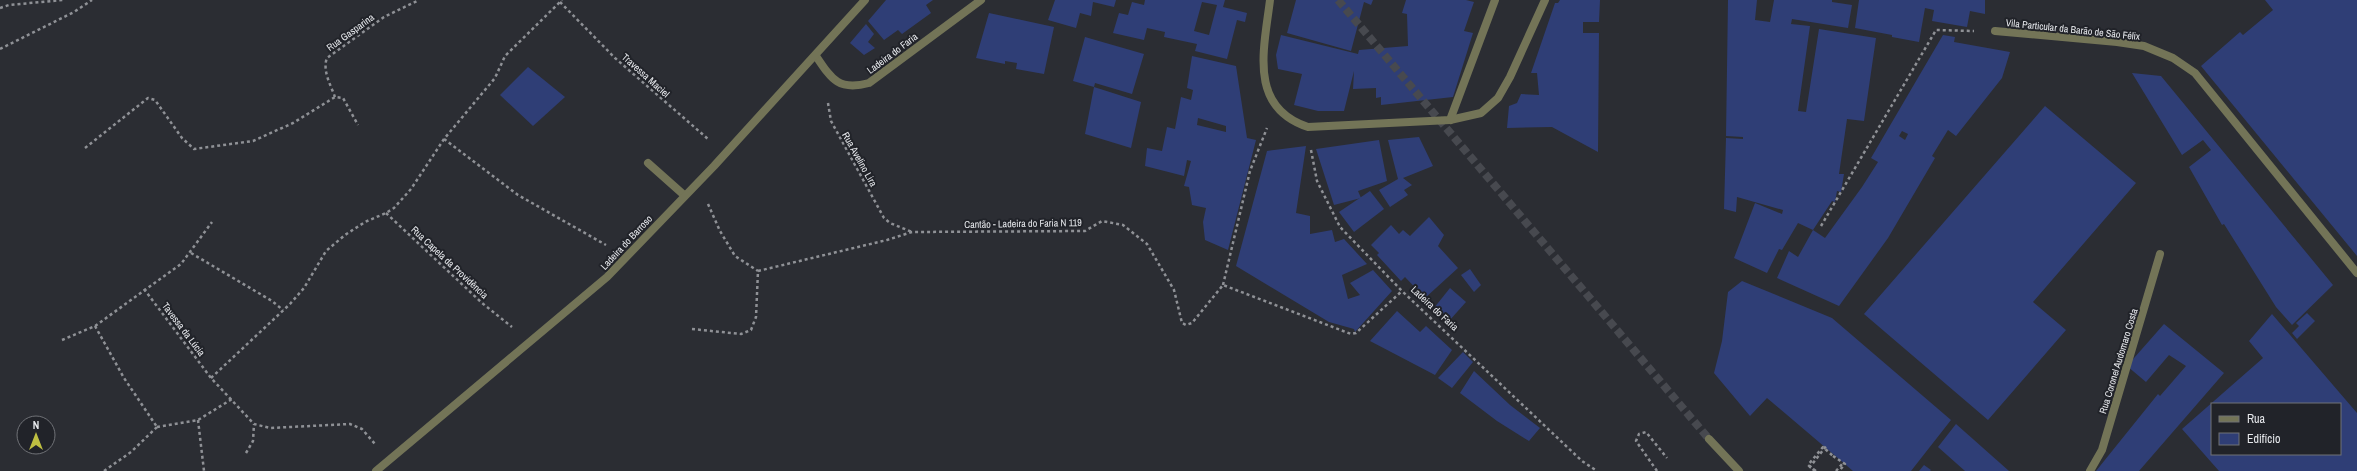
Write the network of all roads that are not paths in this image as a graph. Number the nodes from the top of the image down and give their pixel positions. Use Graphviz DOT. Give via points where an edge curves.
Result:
graph roads {
  1 [pos="866,0"];
  2 [pos="981,0"];
  3 [pos="1270,0"];
  4 [pos="1495,0"];
  5 [pos="1545,0"];
  6 [pos="1995,31"];
  7 [pos="816,56"];
  8 [pos="1450,120"];
  9 [pos="648,163"];
  10 [pos="684,195"];
  11 [pos="2160,254"];
  12 [pos="2357,273"];
  13 [pos="1710,440"];
  14 [pos="376,471"];
  15 [pos="1739,471"];
  16 [pos="2090,471"];
  1 -- 7 [label="street, Ladeira do Barroso"];
  2 -- 7 [label="street, Ladeira do Faria" via="869,83 853,87 840,83 828,74"];
  3 -- 8 [label="street" via="1262,63 1265,86 1277,108 1296,123 1308,127"];
  4 -- 8 [label="street"];
  5 -- 8 [label="street" via="1498,98 1481,113"];
  6 -- 12 [label="street, Vila Particular da Barão de São Félix" via="2144,46 2173,58 2195,73"];
  7 -- 10 [label="street, Ladeira do Barroso"];
  9 -- 10 [label="street"];
  10 -- 14 [label="street, Ladeira do Barroso" via="607,277"];
  11 -- 16 [label="street, Rua Coronel Audomaro Costa" via="2102,450"];
  13 -- 15 [label="street"];
}
